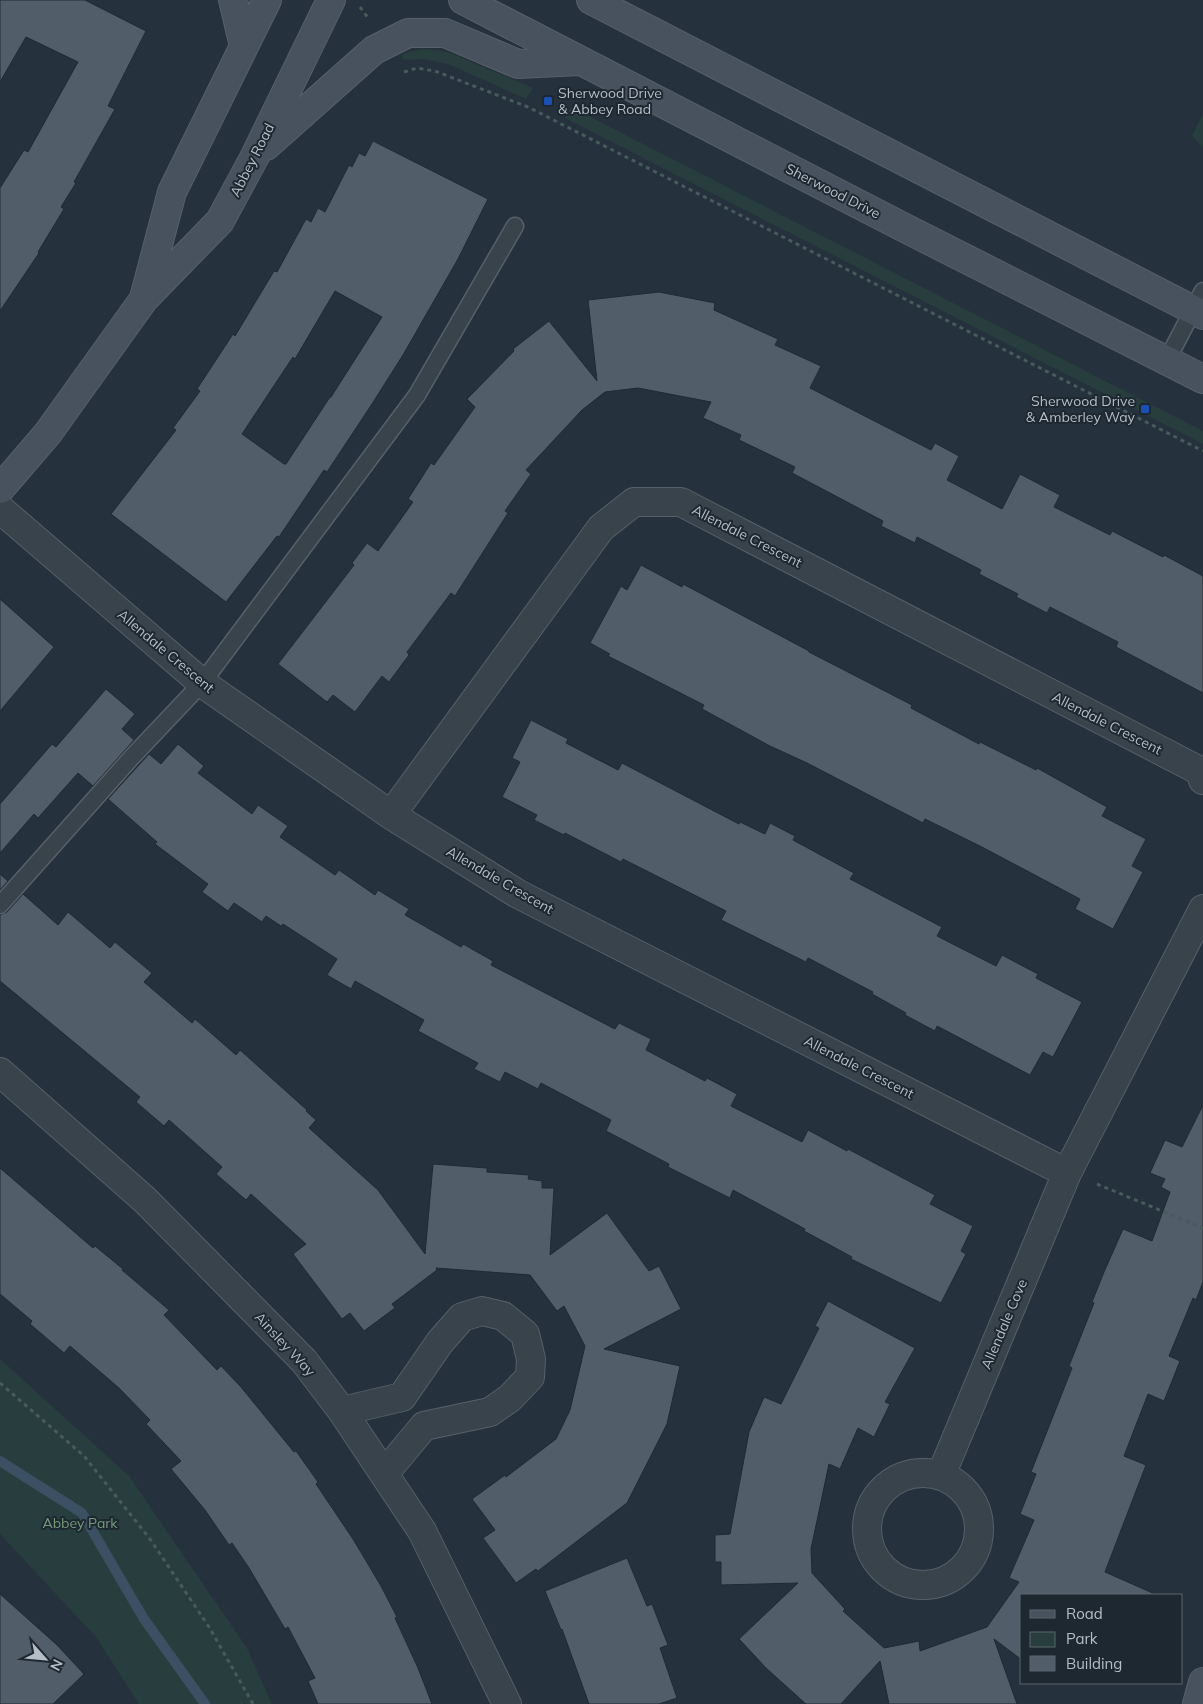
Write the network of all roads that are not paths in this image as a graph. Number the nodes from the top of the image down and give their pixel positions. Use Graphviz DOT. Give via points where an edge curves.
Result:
graph roads {
  1 [pos="233,0"];
  2 [pos="267,0"];
  3 [pos="331,0"];
  4 [pos="464,0"];
  5 [pos="591,0"];
  6 [pos="244,46"];
  7 [pos="581,61"];
  8 [pos="255,156"];
  9 [pos="515,226"];
  10 [pos="144,299"];
  11 [pos="1200,305"];
  12 [pos="1167,360"];
  13 [pos="1203,379"];
  14 [pos="0,489"];
  15 [pos="0,509"];
  16 [pos="202,683"];
  17 [pos="1203,780"];
  18 [pos="391,816"];
  19 [pos="0,905"];
  20 [pos="1203,909"];
  21 [pos="0,1072"];
  22 [pos="1079,1177"];
  23 [pos="342,1412"];
  24 [pos="384,1474"];
  25 [pos="941,1475"];
  26 [pos="1203,1682"];
  27 [pos="507,1704"];
  28 [pos="1197,1704"];
  1 -- 6 [label="main road"];
  2 -- 6 [label="main road, Abbey Road"];
  3 -- 8 [label="main road, Abbey Road"];
  4 -- 7 [label="main road, Sherwood Drive"];
  5 -- 11 [label="main road"];
  6 -- 10 [label="main road, Abbey Road" via="172,192"];
  7 -- 8 [label="main road" via="518,64 446,33 408,33 374,50"];
  7 -- 12 [label="main road, Sherwood Drive"];
  8 -- 10 [label="main road, Abbey Road" via="220,220"];
  9 -- 16 [label="lane" via="417,395"];
  10 -- 14 [label="main road, Abbey Road" via="48,433"];
  11 -- 12 [label="lane"];
  12 -- 13 [label="main road, Sherwood Drive"];
  15 -- 16 [label="street, Allendale Crescent"];
  16 -- 18 [label="street, Allendale Crescent"];
  16 -- 19 [label="lane"];
  17 -- 18 [label="street, Allendale Crescent" via="1200,771 681,502 634,502 601,528"];
  18 -- 22 [label="street, Allendale Crescent" via="518,894"];
  20 -- 22 [label="street"];
  21 -- 23 [label="street, Ainsley Way" via="145,1200 304,1361"];
  22 -- 25 [label="street, Allendale Cove"];
  23 -- 24 [label="street, Ainsley Way"];
  23 -- 24 [label="street" via="402,1397 440,1342 462,1317 482,1311 502,1316 525,1334 531,1359 530,1377 510,1398 490,1412 424,1426"];
  24 -- 27 [label="street, Ainsley Way" via="422,1531"];
  25 -- 25 [label="street" via="923,1472 905,1475 876,1497 869,1514 867,1532 871,1550 880,1566 895,1578 912,1584 931,1585 949,1579 964,1567 974,1552 979,1534 978,1515 958,1484"];
  26 -- 28 [label="main road"];
}
